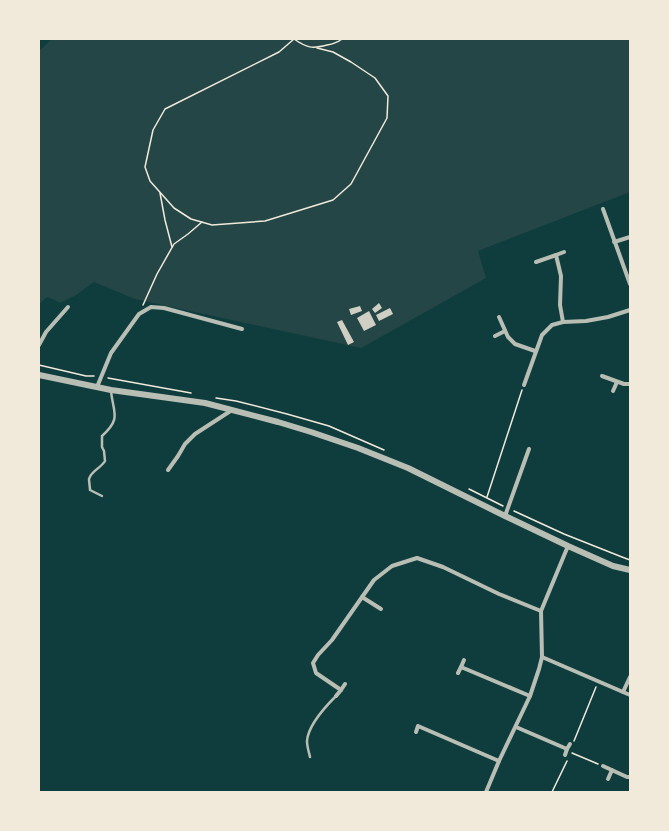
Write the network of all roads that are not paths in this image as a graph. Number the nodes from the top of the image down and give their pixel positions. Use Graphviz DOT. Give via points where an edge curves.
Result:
graph roads {
  1 [pos="602,209"];
  2 [pos="630,237"];
  3 [pos="614,242"];
  4 [pos="564,252"];
  5 [pos="556,255"];
  6 [pos="536,262"];
  7 [pos="630,284"];
  8 [pos="68,307"];
  9 [pos="630,310"];
  10 [pos="499,317"];
  11 [pos="563,322"];
  12 [pos="242,329"];
  13 [pos="505,331"];
  14 [pos="495,336"];
  15 [pos="39,345"];
  16 [pos="535,351"];
  17 [pos="39,375"];
  18 [pos="602,376"];
  19 [pos="617,382"];
  20 [pos="630,384"];
  21 [pos="524,385"];
  22 [pos="97,387"];
  23 [pos="111,390"];
  24 [pos="614,391"];
  25 [pos="232,410"];
  26 [pos="529,449"];
  27 [pos="168,470"];
  28 [pos="102,496"];
  29 [pos="505,516"];
  30 [pos="568,546"];
  31 [pos="630,570"];
  32 [pos="362,597"];
  33 [pos="381,609"];
  34 [pos="541,611"];
  35 [pos="542,657"];
  36 [pos="464,660"];
  37 [pos="461,667"];
  38 [pos="458,673"];
  39 [pos="630,677"];
  40 [pos="345,684"];
  41 [pos="341,690"];
  42 [pos="623,692"];
  43 [pos="630,695"];
  44 [pos="336,696"];
  45 [pos="530,696"];
  46 [pos="420,720"];
  47 [pos="418,726"];
  48 [pos="516,727"];
  49 [pos="416,732"];
  50 [pos="570,744"];
  51 [pos="569,751"];
  52 [pos="565,755"];
  53 [pos="310,757"];
  54 [pos="499,761"];
  55 [pos="603,766"];
  56 [pos="612,770"];
  57 [pos="630,777"];
  58 [pos="608,779"];
  59 [pos="487,792"];
  1 -- 3 [label="street"];
  2 -- 3 [label="street"];
  3 -- 7 [label="street"];
  4 -- 5 [label="street"];
  5 -- 6 [label="street"];
  5 -- 11 [label="street" via="561,276 560,304"];
  8 -- 15 [label="street" via="46,332"];
  9 -- 11 [label="street" via="586,321"];
  10 -- 13 [label="street"];
  11 -- 16 [label="street" via="552,325 542,335"];
  12 -- 22 [label="street" via="164,308 151,307 138,314 111,353"];
  13 -- 14 [label="street"];
  13 -- 16 [label="street" via="515,344"];
  16 -- 21 [label="street"];
  17 -- 22 [label="street"];
  18 -- 19 [label="street"];
  19 -- 20 [label="street"];
  19 -- 24 [label="street"];
  22 -- 23 [label="street"];
  23 -- 25 [label="street" via="205,403"];
  23 -- 28 [label="lane" via="115,411 112,426 102,436 105,461 89,479 90,490"];
  25 -- 27 [label="street" via="195,434"];
  25 -- 29 [label="street" via="358,448 408,468"];
  26 -- 29 [label="street"];
  29 -- 30 [label="street"];
  30 -- 31 [label="street" via="613,566"];
  30 -- 34 [label="street"];
  32 -- 33 [label="street"];
  32 -- 34 [label="street" via="374,580 392,566 418,558"];
  32 -- 41 [label="street" via="313,663 316,673"];
  34 -- 35 [label="street"];
  35 -- 42 [label="street"];
  35 -- 45 [label="street"];
  36 -- 37 [label="street"];
  37 -- 38 [label="street"];
  37 -- 45 [label="street"];
  39 -- 42 [label="street"];
  40 -- 41 [label="street"];
  41 -- 44 [label="street"];
  42 -- 43 [label="street"];
  44 -- 53 [label="lane" via="310,729 307,739"];
  45 -- 48 [label="street"];
  46 -- 47 [label="street"];
  47 -- 49 [label="street"];
  47 -- 54 [label="street"];
  48 -- 51 [label="street"];
  48 -- 54 [label="street"];
  50 -- 51 [label="street"];
  51 -- 52 [label="street"];
  54 -- 59 [label="street"];
  55 -- 56 [label="street"];
  56 -- 57 [label="street"];
  56 -- 58 [label="street"];
}
